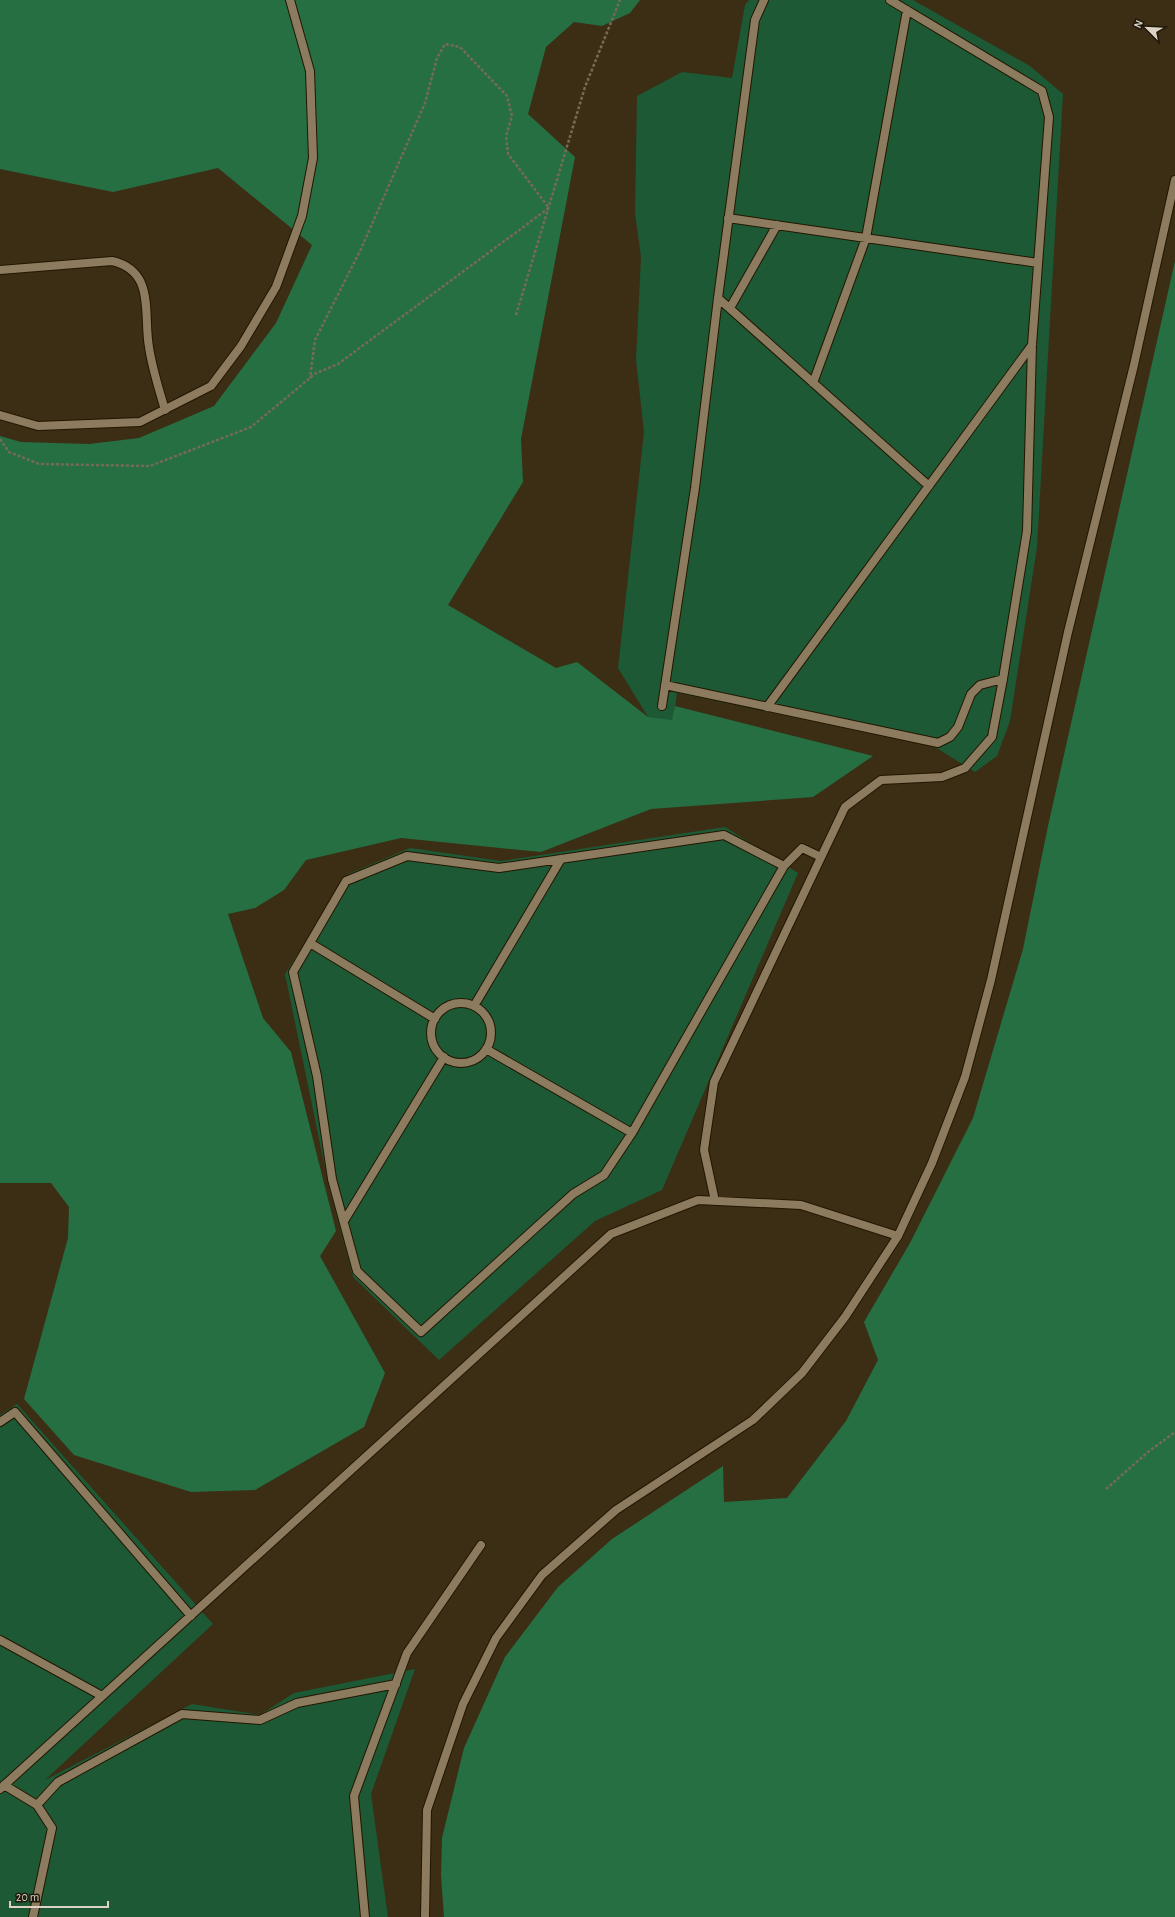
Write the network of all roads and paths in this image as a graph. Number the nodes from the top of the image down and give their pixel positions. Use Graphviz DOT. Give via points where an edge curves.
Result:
graph roads {
  1 [pos="290,0"];
  2 [pos="620,0"];
  3 [pos="764,0"];
  4 [pos="890,0"];
  5 [pos="906,10"];
  6 [pos="1175,180"];
  7 [pos="549,208"];
  8 [pos="728,218"];
  9 [pos="777,225"];
  10 [pos="866,238"];
  11 [pos="1038,263"];
  12 [pos="0,270"];
  13 [pos="718,298"];
  14 [pos="730,308"];
  15 [pos="516,315"];
  16 [pos="1032,345"];
  17 [pos="310,378"];
  18 [pos="813,383"];
  19 [pos="165,410"];
  20 [pos="0,415"];
  21 [pos="0,438"];
  22 [pos="929,486"];
  23 [pos="1003,680"];
  24 [pos="666,686"];
  25 [pos="662,706"];
  26 [pos="767,707"];
  27 [pos="821,857"];
  28 [pos="561,859"];
  29 [pos="784,866"];
  30 [pos="310,943"];
  31 [pos="474,1006"];
  32 [pos="435,1019"];
  33 [pos="486,1049"];
  34 [pos="444,1058"];
  35 [pos="632,1133"];
  36 [pos="715,1201"];
  37 [pos="344,1221"];
  38 [pos="898,1236"];
  39 [pos="0,1422"];
  40 [pos="1175,1432"];
  41 [pos="1106,1488"];
  42 [pos="481,1545"];
  43 [pos="191,1616"];
  44 [pos="0,1640"];
  45 [pos="396,1684"];
  46 [pos="102,1696"];
  47 [pos="2,1787"];
  48 [pos="37,1805"];
  49 [pos="33,1917"];
  50 [pos="365,1917"];
  51 [pos="425,1917"];
  1 -- 19 [label="street" via="310,71 313,158 302,216 276,287 241,346 211,386"];
  2 -- 7 [label="path" via="585,87"];
  3 -- 8 [label="street" via="755,20"];
  4 -- 5 [label="street"];
  5 -- 10 [label="street"];
  5 -- 11 [label="street" via="1042,91 1049,117"];
  6 -- 38 [label="street" via="1134,365 1068,632 991,980 965,1077 932,1163"];
  7 -- 15 [label="path"];
  7 -- 17 [label="path" via="338,364"];
  7 -- 17 [label="path" via="508,154 506,136 512,116 506,96 460,47 445,44 438,58 425,103 361,249 315,340"];
  8 -- 9 [label="street"];
  8 -- 13 [label="street"];
  9 -- 10 [label="street"];
  9 -- 14 [label="street"];
  10 -- 11 [label="street"];
  10 -- 18 [label="street"];
  11 -- 16 [label="street"];
  12 -- 19 [label="street" via="112,261 124,264 138,276 145,289 149,348"];
  13 -- 14 [label="street"];
  13 -- 24 [label="street" via="695,488"];
  14 -- 18 [label="street"];
  16 -- 22 [label="street"];
  16 -- 23 [label="street" via="1027,531"];
  17 -- 21 [label="path" via="251,427 150,466 39,464 9,452"];
  18 -- 22 [label="street"];
  19 -- 20 [label="street" via="140,422 38,426"];
  22 -- 26 [label="street"];
  23 -- 26 [label="street" via="980,685 971,694 958,727 950,737 938,743"];
  23 -- 27 [label="street" via="992,737 965,768 942,777 881,780 845,807"];
  24 -- 25 [label="street"];
  24 -- 26 [label="street"];
  27 -- 29 [label="street" via="802,848"];
  27 -- 36 [label="street" via="714,1082 704,1150"];
  28 -- 29 [label="street" via="724,835"];
  28 -- 30 [label="street" via="500,868 408,856 346,881"];
  28 -- 31 [label="street"];
  29 -- 35 [label="street"];
  30 -- 32 [label="street"];
  30 -- 37 [label="street" via="293,972 317,1076 332,1179"];
  31 -- 32 [label="street" via="460,1003 450,1005"];
  31 -- 33 [label="street" via="486,1016 490,1025 491,1036"];
  32 -- 34 [label="street" via="431,1028 431,1038 434,1047"];
  33 -- 34 [label="street" via="480,1057 467,1063 457,1064"];
  33 -- 35 [label="street"];
  34 -- 37 [label="street"];
  35 -- 37 [label="street" via="604,1175 574,1194 420,1332 357,1271"];
  36 -- 38 [label="street" via="801,1205"];
  36 -- 43 [label="street" via="698,1200 610,1234"];
  38 -- 51 [label="street" via="845,1317 802,1373 753,1420 616,1510 542,1574 496,1638 463,1704 428,1810"];
  39 -- 43 [label="street" via="15,1412"];
  40 -- 41 [label="path"];
  42 -- 45 [label="street" via="407,1653"];
  43 -- 46 [label="street"];
  44 -- 46 [label="street"];
  45 -- 48 [label="street" via="297,1702 260,1720 182,1714 58,1782"];
  45 -- 50 [label="street" via="354,1796"];
  46 -- 47 [label="street"];
  47 -- 48 [label="street"];
  48 -- 49 [label="street" via="52,1828"];
}
